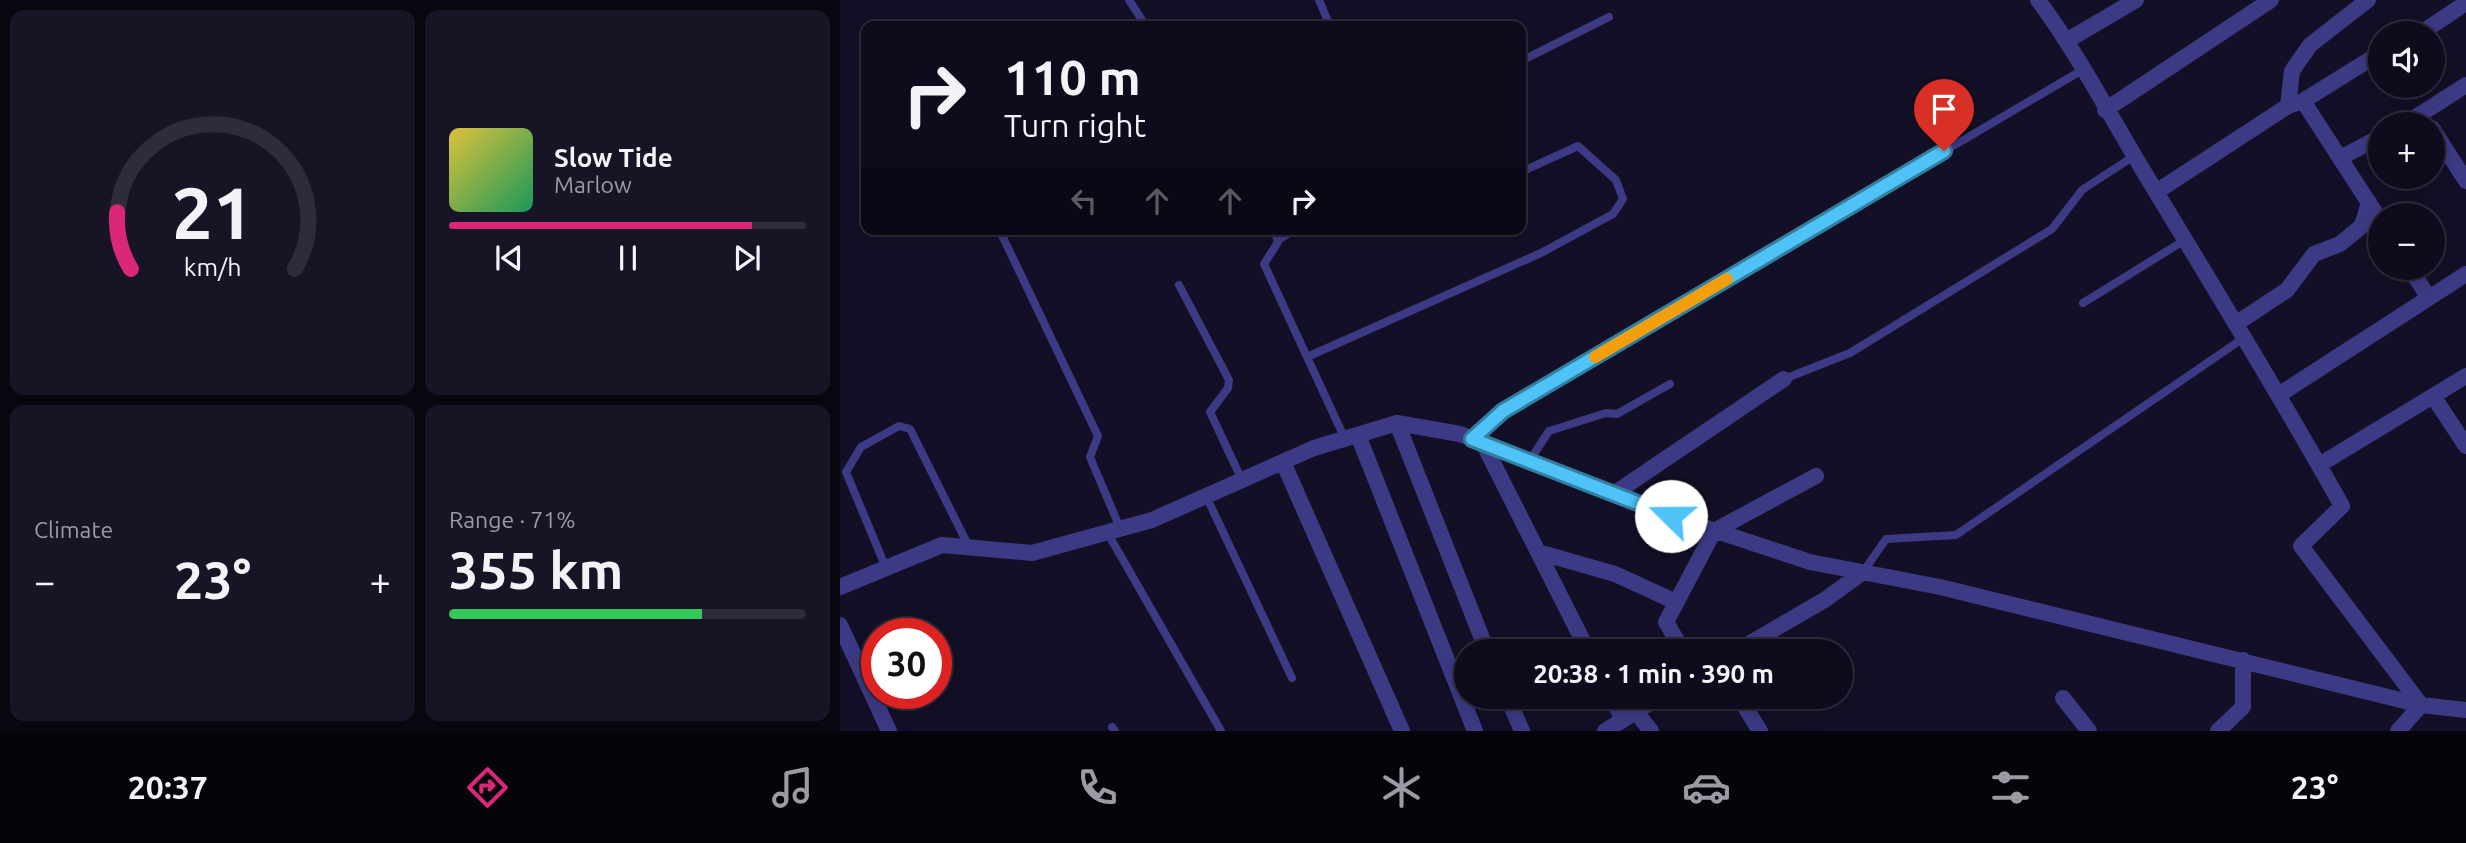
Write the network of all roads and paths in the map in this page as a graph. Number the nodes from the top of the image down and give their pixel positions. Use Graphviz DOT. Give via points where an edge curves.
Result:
graph roads {
  1 [pos="1129,0"];
  2 [pos="1319,0"];
  3 [pos="2038,0"];
  4 [pos="2136,0"];
  5 [pos="2272,0"];
  6 [pos="2368,0"];
  7 [pos="2466,3"];
  8 [pos="1609,17"];
  9 [pos="1143,21"];
  10 [pos="1328,21"];
  11 [pos="2439,21"];
  12 [pos="2068,40"];
  13 [pos="1526,58"];
  14 [pos="2368,60"];
  15 [pos="2084,69"];
  16 [pos="2466,85"];
  17 [pos="2296,104"];
  18 [pos="2105,110"];
  19 [pos="2439,112"];
  20 [pos="2368,143"];
  21 [pos="2445,148"];
  22 [pos="2134,156"];
  23 [pos="2340,158"];
  24 [pos="1526,170"];
  25 [pos="2466,181"];
  26 [pos="2156,192"];
  27 [pos="2369,202"];
  28 [pos="1002,235"];
  29 [pos="1277,235"];
  30 [pos="1287,235"];
  31 [pos="1279,240"];
  32 [pos="2185,240"];
  33 [pos="2466,274"];
  34 [pos="2417,280"];
  35 [pos="1179,285"];
  36 [pos="2428,297"];
  37 [pos="2083,303"];
  38 [pos="2241,330"];
  39 [pos="1307,358"];
  40 [pos="2466,376"];
  41 [pos="1784,379"];
  42 [pos="1670,384"];
  43 [pos="2280,394"];
  44 [pos="2433,396"];
  45 [pos="1397,423"];
  46 [pos="1351,437"];
  47 [pos="1478,441"];
  48 [pos="2466,446"];
  49 [pos="1530,460"];
  50 [pos="1283,462"];
  51 [pos="2319,465"];
  52 [pos="1816,477"];
  53 [pos="1242,480"];
  54 [pos="1615,494"];
  55 [pos="1206,496"];
  56 [pos="1114,530"];
  57 [pos="1714,531"];
  58 [pos="969,547"];
  59 [pos="1538,552"];
  60 [pos="886,568"];
  61 [pos="1863,572"];
  62 [pos="840,587"];
  63 [pos="1676,602"];
  64 [pos="840,625"];
  65 [pos="1483,639"];
  66 [pos="1582,639"];
  67 [pos="1676,639"];
  68 [pos="1758,639"];
  69 [pos="2243,660"];
  70 [pos="1292,678"];
  71 [pos="2063,698"];
  72 [pos="2421,705"];
  73 [pos="1513,709"];
  74 [pos="1623,709"];
  75 [pos="1641,709"];
  76 [pos="1746,709"];
  77 [pos="2466,710"];
  78 [pos="1630,716"];
  79 [pos="889,731"];
  80 [pos="1221,731"];
  81 [pos="1402,731"];
  82 [pos="1475,731"];
  83 [pos="1522,731"];
  84 [pos="1605,731"];
  85 [pos="1651,731"];
  86 [pos="1760,731"];
  87 [pos="2089,731"];
  88 [pos="2218,731"];
  89 [pos="2398,731"];
  1 -- 9 [label="lane"];
  2 -- 10 [label="lane"];
  3 -- 12 [label="street"];
  4 -- 12 [label="street"];
  5 -- 18 [label="street"];
  6 -- 17 [label="street" via="2310,45 2292,71"];
  7 -- 11 [label="street"];
  8 -- 13 [label="lane"];
  12 -- 15 [label="street"];
  14 -- 17 [label="street"];
  15 -- 18 [label="street"];
  15 -- 47 [label="lane" via="1503,411"];
  16 -- 19 [label="street"];
  17 -- 23 [label="street"];
  17 -- 26 [label="street"];
  18 -- 22 [label="street"];
  20 -- 23 [label="street"];
  21 -- 25 [label="street"];
  22 -- 26 [label="street"];
  22 -- 41 [label="lane" via="2082,190 2052,229 1850,353"];
  23 -- 27 [label="street"];
  24 -- 39 [label="lane" via="1578,146 1616,180 1623,199 1613,214 1541,253"];
  26 -- 32 [label="street"];
  27 -- 38 [label="street" via="2362,226 2340,244 2314,254 2287,290"];
  28 -- 56 [label="lane" via="1098,436 1090,457"];
  29 -- 31 [label="lane"];
  30 -- 31 [label="lane"];
  31 -- 39 [label="lane" via="1264,264"];
  32 -- 37 [label="lane"];
  32 -- 38 [label="street"];
  33 -- 36 [label="street"];
  34 -- 36 [label="street"];
  35 -- 53 [label="lane" via="1229,380 1211,416"];
  36 -- 43 [label="street"];
  38 -- 43 [label="street"];
  38 -- 61 [label="lane" via="1956,535 1886,539"];
  39 -- 46 [label="lane"];
  40 -- 44 [label="street"];
  41 -- 54 [label="street"];
  42 -- 49 [label="lane" via="1617,414 1606,413 1549,431"];
  43 -- 51 [label="street"];
  44 -- 48 [label="street"];
  44 -- 51 [label="street"];
  45 -- 46 [label="street"];
  45 -- 47 [label="street"];
  45 -- 65 [label="street"];
  46 -- 50 [label="street"];
  46 -- 82 [label="street"];
  47 -- 49 [label="street"];
  47 -- 59 [label="street"];
  49 -- 54 [label="street"];
  50 -- 53 [label="street"];
  50 -- 81 [label="street"];
  51 -- 72 [label="street" via="2342,506 2301,546"];
  52 -- 57 [label="street"];
  53 -- 55 [label="street"];
  54 -- 57 [label="street"];
  55 -- 56 [label="street" via="1152,520"];
  55 -- 70 [label="lane"];
  56 -- 58 [label="street" via="1032,553"];
  56 -- 80 [label="lane"];
  57 -- 61 [label="street" via="1810,562"];
  57 -- 63 [label="street"];
  58 -- 60 [label="street" via="942,545"];
  58 -- 60 [label="lane" via="910,429 899,426 856,451 846,471"];
  59 -- 63 [label="street" via="1615,574"];
  59 -- 66 [label="street"];
  60 -- 62 [label="street"];
  61 -- 68 [label="street"];
  61 -- 69 [label="street"];
  63 -- 67 [label="street" via="1666,622"];
  64 -- 79 [label="street"];
  69 -- 72 [label="street"];
  69 -- 88 [label="street" via="2243,707"];
  71 -- 87 [label="street"];
  72 -- 77 [label="street"];
  72 -- 89 [label="street"];
  73 -- 83 [label="street"];
  74 -- 78 [label="street"];
  75 -- 78 [label="street"];
  76 -- 86 [label="street"];
  78 -- 84 [label="street"];
  78 -- 85 [label="street"];
}
